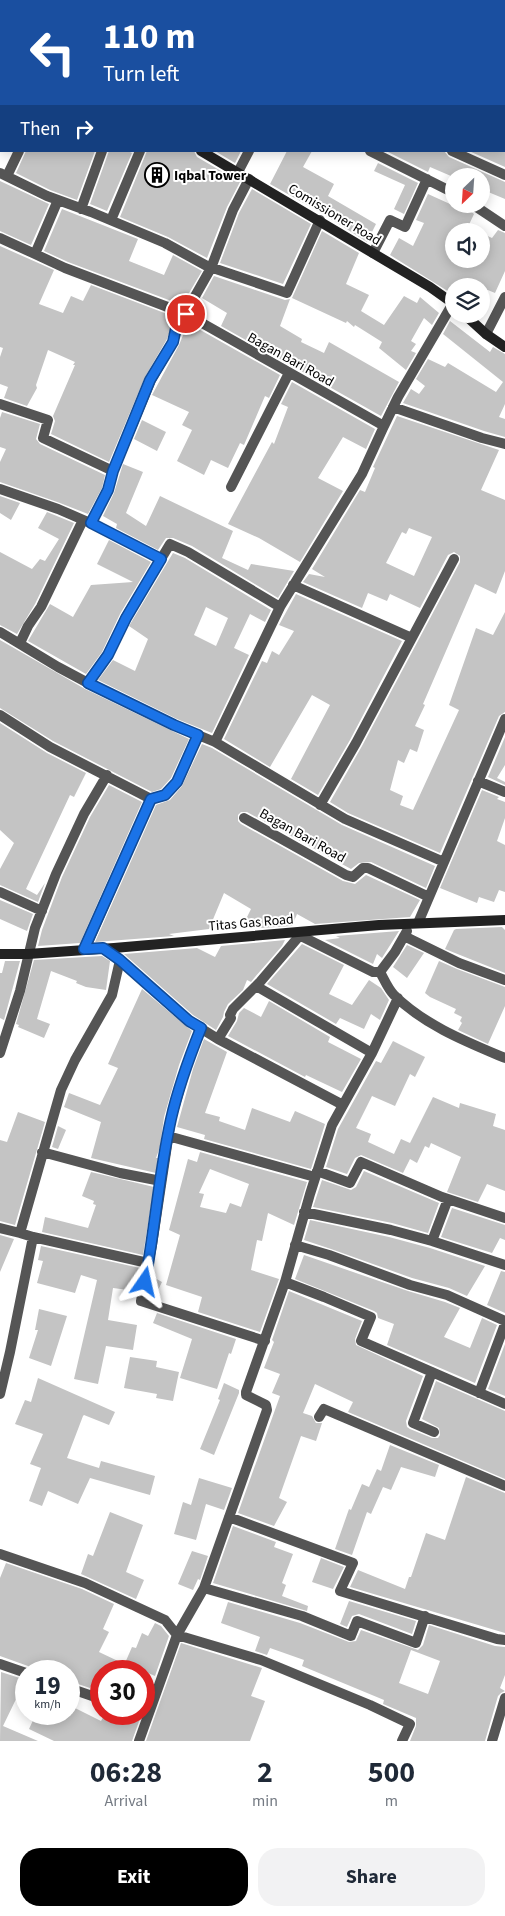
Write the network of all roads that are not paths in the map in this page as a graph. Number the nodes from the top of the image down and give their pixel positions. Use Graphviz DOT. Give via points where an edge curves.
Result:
graph roads {
  1 [pos="18,152"];
  2 [pos="102,152"];
  3 [pos="140,152"];
  4 [pos="203,152"];
  5 [pos="248,152"];
  6 [pos="372,152"];
  7 [pos="454,152"];
  8 [pos="238,172"];
  9 [pos="4,174"];
  10 [pos="505,174"];
  11 [pos="249,179"];
  12 [pos="427,179"];
  13 [pos="445,188"];
  14 [pos="58,200"];
  15 [pos="81,209"];
  16 [pos="486,213"];
  17 [pos="111,220"];
  18 [pos="320,220"];
  19 [pos="505,226"];
  20 [pos="0,238"];
  21 [pos="373,253"];
  22 [pos="35,254"];
  23 [pos="211,268"];
  24 [pos="445,297"];
  25 [pos="505,297"];
  26 [pos="186,314"];
  27 [pos="445,319"];
  28 [pos="474,323"];
  29 [pos="486,334"];
  30 [pos="505,347"];
  31 [pos="289,373"];
  32 [pos="0,404"];
  33 [pos="393,407"];
  34 [pos="384,426"];
  35 [pos="505,444"];
  36 [pos="113,471"];
  37 [pos="231,487"];
  38 [pos="0,489"];
  39 [pos="87,522"];
  40 [pos="161,559"];
  41 [pos="454,559"];
  42 [pos="293,585"];
  43 [pos="280,606"];
  44 [pos="0,632"];
  45 [pos="412,638"];
  46 [pos="20,643"];
  47 [pos="88,683"];
  48 [pos="0,715"];
  49 [pos="505,719"];
  50 [pos="198,735"];
  51 [pos="215,742"];
  52 [pos="107,775"];
  53 [pos="478,781"];
  54 [pos="505,792"];
  55 [pos="151,799"];
  56 [pos="320,805"];
  57 [pos="244,818"];
  58 [pos="444,862"];
  59 [pos="0,892"];
  60 [pos="429,897"];
  61 [pos="42,912"];
  62 [pos="505,920"];
  63 [pos="415,924"];
  64 [pos="297,933"];
  65 [pos="404,936"];
  66 [pos="103,948"];
  67 [pos="84,949"];
  68 [pos="0,954"];
  69 [pos="28,954"];
  70 [pos="120,960"];
  71 [pos="380,972"];
  72 [pos="505,980"];
  73 [pos="256,986"];
  74 [pos="398,998"];
  75 [pos="201,1028"];
  76 [pos="218,1039"];
  77 [pos="0,1053"];
  78 [pos="372,1053"];
  79 [pos="505,1058"];
  80 [pos="343,1105"];
  81 [pos="168,1136"];
  82 [pos="42,1152"];
  83 [pos="316,1174"];
  84 [pos="161,1181"];
  85 [pos="448,1199"];
  86 [pos="304,1212"];
  87 [pos="505,1218"];
  88 [pos="0,1228"];
  89 [pos="20,1233"];
  90 [pos="33,1237"];
  91 [pos="432,1241"];
  92 [pos="295,1245"];
  93 [pos="148,1263"];
  94 [pos="505,1265"];
  95 [pos="285,1282"];
  96 [pos="505,1320"];
  97 [pos="505,1324"];
  98 [pos="265,1341"];
  99 [pos="432,1372"];
  100 [pos="479,1393"];
  101 [pos="0,1394"];
  102 [pos="505,1404"];
  103 [pos="319,1417"];
  104 [pos="434,1432"];
  105 [pos="505,1486"];
  106 [pos="229,1518"];
  107 [pos="0,1554"];
  108 [pos="204,1588"];
  109 [pos="425,1616"];
  110 [pos="177,1634"];
  111 [pos="505,1640"];
  112 [pos="0,1664"];
  113 [pos="15,1669"];
  114 [pos="155,1684"];
  115 [pos="505,1698"];
  116 [pos="143,1725"];
  117 [pos="139,1741"];
  118 [pos="402,1741"];
  119 [pos="492,1741"];
  1 -- 9 [label="street"];
  2 -- 15 [label="street"];
  3 -- 17 [label="street"];
  4 -- 8 [label="street, Comissioner Road"];
  5 -- 8 [label="street"];
  6 -- 12 [label="street"];
  7 -- 10 [label="street"];
  8 -- 11 [label="street, Comissioner Road"];
  9 -- 14 [label="street"];
  11 -- 18 [label="street, Comissioner Road"];
  11 -- 23 [label="street" via="233,210"];
  12 -- 13 [label="street"];
  12 -- 21 [label="street" via="405,227 390,220"];
  14 -- 15 [label="street"];
  14 -- 22 [label="street"];
  15 -- 17 [label="street"];
  16 -- 19 [label="street"];
  17 -- 23 [label="street" via="165,243"];
  18 -- 21 [label="street, Comissioner Road"];
  18 -- 23 [label="street" via="287,293"];
  20 -- 22 [label="street, Bagan Bari Road"];
  21 -- 24 [label="street, Comissioner Road"];
  22 -- 26 [label="street, Bagan Bari Road"];
  23 -- 26 [label="street"];
  25 -- 29 [label="street"];
  26 -- 31 [label="street, Bagan Bari Road"];
  26 -- 36 [label="street" via="150,380"];
  27 -- 33 [label="street"];
  28 -- 29 [label="street"];
  29 -- 30 [label="street"];
  31 -- 34 [label="street, Bagan Bari Road"];
  31 -- 37 [label="street"];
  32 -- 36 [label="street" via="48,420 43,438"];
  33 -- 34 [label="street"];
  33 -- 35 [label="street"];
  34 -- 42 [label="street" via="362,474"];
  36 -- 39 [label="street" via="108,490"];
  38 -- 39 [label="street"];
  39 -- 40 [label="street"];
  39 -- 46 [label="street"];
  40 -- 43 [label="street" via="170,544"];
  40 -- 47 [label="street" via="108,655"];
  41 -- 45 [label="street"];
  42 -- 43 [label="street"];
  42 -- 45 [label="street"];
  43 -- 51 [label="street"];
  44 -- 46 [label="street"];
  45 -- 56 [label="street"];
  46 -- 47 [label="street"];
  47 -- 50 [label="street"];
  48 -- 52 [label="street" via="50,748"];
  49 -- 53 [label="street"];
  50 -- 51 [label="street"];
  50 -- 55 [label="street" via="177,782 165,795"];
  51 -- 56 [label="street"];
  52 -- 55 [label="street"];
  52 -- 61 [label="street" via="72,838"];
  53 -- 54 [label="street"];
  53 -- 58 [label="street"];
  55 -- 67 [label="street"];
  56 -- 58 [label="street"];
  57 -- 60 [label="street, Bagan Bari Road" via="346,875 353,877 363,868 368,868"];
  58 -- 60 [label="street"];
  59 -- 61 [label="street"];
  60 -- 63 [label="street"];
  61 -- 69 [label="street"];
  62 -- 63 [label="street, Titas Gas Road"];
  63 -- 64 [label="street, Titas Gas Road"];
  63 -- 65 [label="street"];
  64 -- 66 [label="street, Titas Gas Road"];
  64 -- 71 [label="street" via="372,972"];
  64 -- 73 [label="street"];
  65 -- 71 [label="street"];
  65 -- 72 [label="street" via="458,963"];
  66 -- 67 [label="street, Titas Gas Road"];
  66 -- 70 [label="street"];
  67 -- 69 [label="street, Titas Gas Road"];
  68 -- 69 [label="street, Titas Gas Road"];
  69 -- 77 [label="street"];
  70 -- 75 [label="street"];
  70 -- 82 [label="street" via="112,995 61,1090"];
  71 -- 74 [label="street"];
  73 -- 76 [label="street" via="230,1012 231,1018"];
  73 -- 78 [label="street"];
  74 -- 78 [label="street"];
  74 -- 79 [label="street" via="420,1016"];
  75 -- 76 [label="street"];
  75 -- 81 [label="street" via="186,1067"];
  76 -- 80 [label="street"];
  78 -- 80 [label="street"];
  80 -- 83 [label="street" via="332,1125"];
  81 -- 83 [label="street"];
  81 -- 84 [label="street"];
  82 -- 84 [label="street"];
  82 -- 89 [label="street"];
  83 -- 85 [label="street" via="350,1182 362,1162"];
  83 -- 86 [label="street"];
  84 -- 93 [label="street"];
  85 -- 87 [label="street"];
  85 -- 91 [label="street"];
  86 -- 91 [label="street"];
  86 -- 92 [label="street"];
  88 -- 89 [label="street"];
  89 -- 90 [label="street"];
  90 -- 93 [label="street"];
  90 -- 101 [label="street"];
  91 -- 94 [label="street"];
  92 -- 95 [label="street"];
  92 -- 96 [label="street" via="447,1295"];
  93 -- 98 [label="street" via="141,1301"];
  95 -- 98 [label="street"];
  95 -- 99 [label="street" via="371,1317 361,1341"];
  97 -- 100 [label="street"];
  98 -- 106 [label="street" via="246,1395 266,1405 267,1410"];
  99 -- 100 [label="street"];
  99 -- 104 [label="street" via="413,1422"];
  100 -- 102 [label="street"];
  103 -- 105 [label="street" via="324,1409"];
  106 -- 108 [label="street"];
  106 -- 109 [label="street" via="353,1563 340,1591"];
  107 -- 110 [label="street" via="85,1583 165,1620"];
  108 -- 109 [label="street" via="302,1616 351,1636 357,1621 416,1643"];
  108 -- 110 [label="street"];
  109 -- 111 [label="street"];
  110 -- 114 [label="street"];
  110 -- 118 [label="street" via="261,1660 386,1712 410,1724"];
  112 -- 113 [label="street"];
  115 -- 119 [label="street"];
  116 -- 117 [label="street"];
}
